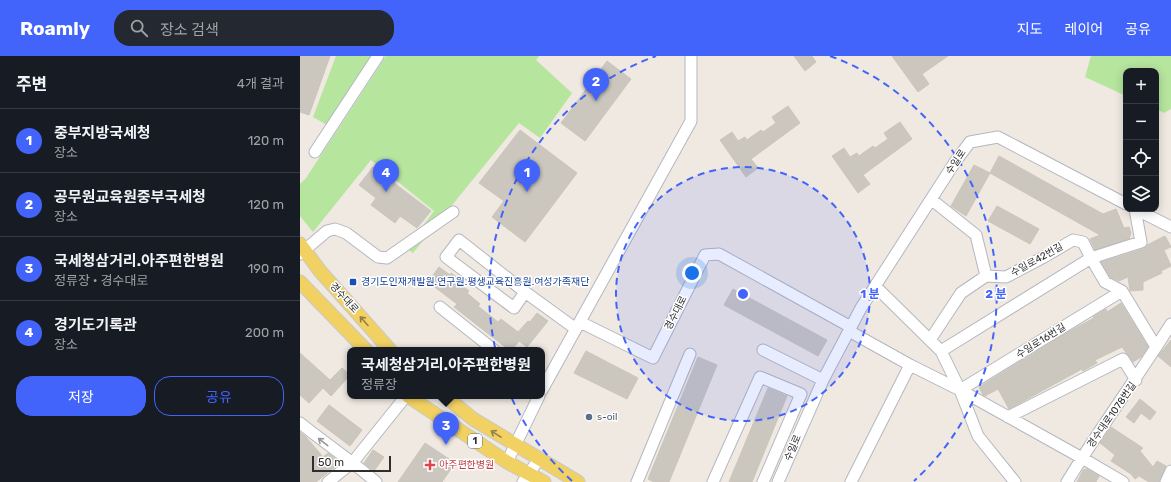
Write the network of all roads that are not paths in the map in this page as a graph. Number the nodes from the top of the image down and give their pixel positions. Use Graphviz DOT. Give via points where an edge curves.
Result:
graph roads {
  1 [pos="378,56"];
  2 [pos="692,56"];
  3 [pos="315,152"];
  4 [pos="932,200"];
  5 [pos="1123,202"];
  6 [pos="453,212"];
  7 [pos="1136,212"];
  8 [pos="1141,212"];
  9 [pos="1171,228"];
  10 [pos="301,250"];
  11 [pos="1091,258"];
  12 [pos="986,276"];
  13 [pos="300,282"];
  14 [pos="876,287"];
  15 [pos="525,292"];
  16 [pos="1122,292"];
  17 [pos="440,307"];
  18 [pos="1171,324"];
  19 [pos="578,325"];
  20 [pos="850,329"];
  21 [pos="930,340"];
  22 [pos="363,347"];
  23 [pos="387,347"];
  24 [pos="490,347"];
  25 [pos="1156,347"];
  26 [pos="763,350"];
  27 [pos="941,351"];
  28 [pos="690,354"];
  29 [pos="910,365"];
  30 [pos="823,380"];
  31 [pos="1136,380"];
  32 [pos="545,384"];
  33 [pos="960,390"];
  34 [pos="405,399"];
  35 [pos="412,399"];
  36 [pos="449,399"];
  37 [pos="537,399"];
  38 [pos="1008,418"];
  39 [pos="300,423"];
  40 [pos="515,445"];
  41 [pos="1082,458"];
  42 [pos="539,459"];
  43 [pos="353,462"];
  44 [pos="507,462"];
  45 [pos="1171,471"];
  46 [pos="526,478"];
  47 [pos="328,482"];
  48 [pos="376,482"];
  49 [pos="544,482"];
  50 [pos="578,482"];
  51 [pos="637,482"];
  52 [pos="713,482"];
  53 [pos="763,482"];
  54 [pos="778,482"];
  55 [pos="851,482"];
  56 [pos="1015,482"];
  57 [pos="1067,482"];
  58 [pos="1123,482"];
  59 [pos="1166,482"];
  1 -- 3 [label="street"];
  2 -- 19 [label="street" via="691,121"];
  4 -- 5 [label="street, 수일로" via="970,142 998,137"];
  4 -- 12 [label="street" via="976,235"];
  4 -- 14 [label="street, 수일로"];
  6 -- 10 [label="street" via="387,258 378,257 346,233 335,229 327,231"];
  7 -- 11 [label="street" via="1141,242"];
  8 -- 9 [label="street"];
  23 -- 10 [label="main road, 경수대로, one-way"];
  11 -- 12 [label="street, 수일로42번길" via="1084,242 1072,240 1006,277"];
  11 -- 16 [label="street" via="1105,282"];
  11 -- 27 [label="street"];
  12 -- 21 [label="street" via="961,292"];
  13 -- 22 [label="main road, 경수대로"];
  14 -- 20 [label="street, 수일로"];
  14 -- 21 [label="street"];
  15 -- 15 [label="street" via="459,240 446,257 514,308"];
  15 -- 19 [label="street"];
  16 -- 25 [label="street"];
  16 -- 33 [label="street, 수일로16번길"];
  17 -- 24 [label="street"];
  18 -- 25 [label="street, 경수대로1078번길"];
  19 -- 20 [label="street, 경수대로" via="653,358 705,255 719,254"];
  19 -- 32 [label="street"];
  20 -- 29 [label="street"];
  20 -- 30 [label="street, 수일로"];
  21 -- 27 [label="street"];
  25 -- 31 [label="street, 경수대로1078번길"];
  26 -- 30 [label="street"];
  27 -- 33 [label="street"];
  28 -- 51 [label="street"];
  29 -- 33 [label="street"];
  29 -- 55 [label="street"];
  30 -- 54 [label="street, 수일로"];
  31 -- 38 [label="street" via="1123,359"];
  31 -- 41 [label="street, 경수대로1078번길"];
  33 -- 38 [label="street"];
  33 -- 56 [label="street" via="978,436"];
  34 -- 43 [label="street"];
  35 -- 44 [label="main road, 1"];
  40 -- 36 [label="main road, 1, one-way" via="473,419"];
  37 -- 40 [label="street"];
  38 -- 41 [label="street"];
  43 -- 39 [label="street, one-way" via="326,445"];
  40 -- 42 [label="main road, 1"];
  40 -- 44 [label="street"];
  41 -- 57 [label="street, 경수대로1078번길"];
  41 -- 58 [label="street"];
  42 -- 46 [label="street"];
  42 -- 50 [label="main road, 1"];
  43 -- 47 [label="street"];
  43 -- 48 [label="street"];
  44 -- 46 [label="main road, 1"];
  45 -- 59 [label="street"];
  46 -- 49 [label="main road, 1"];
  52 -- 53 [label="street" via="760,377 801,394"];
}
